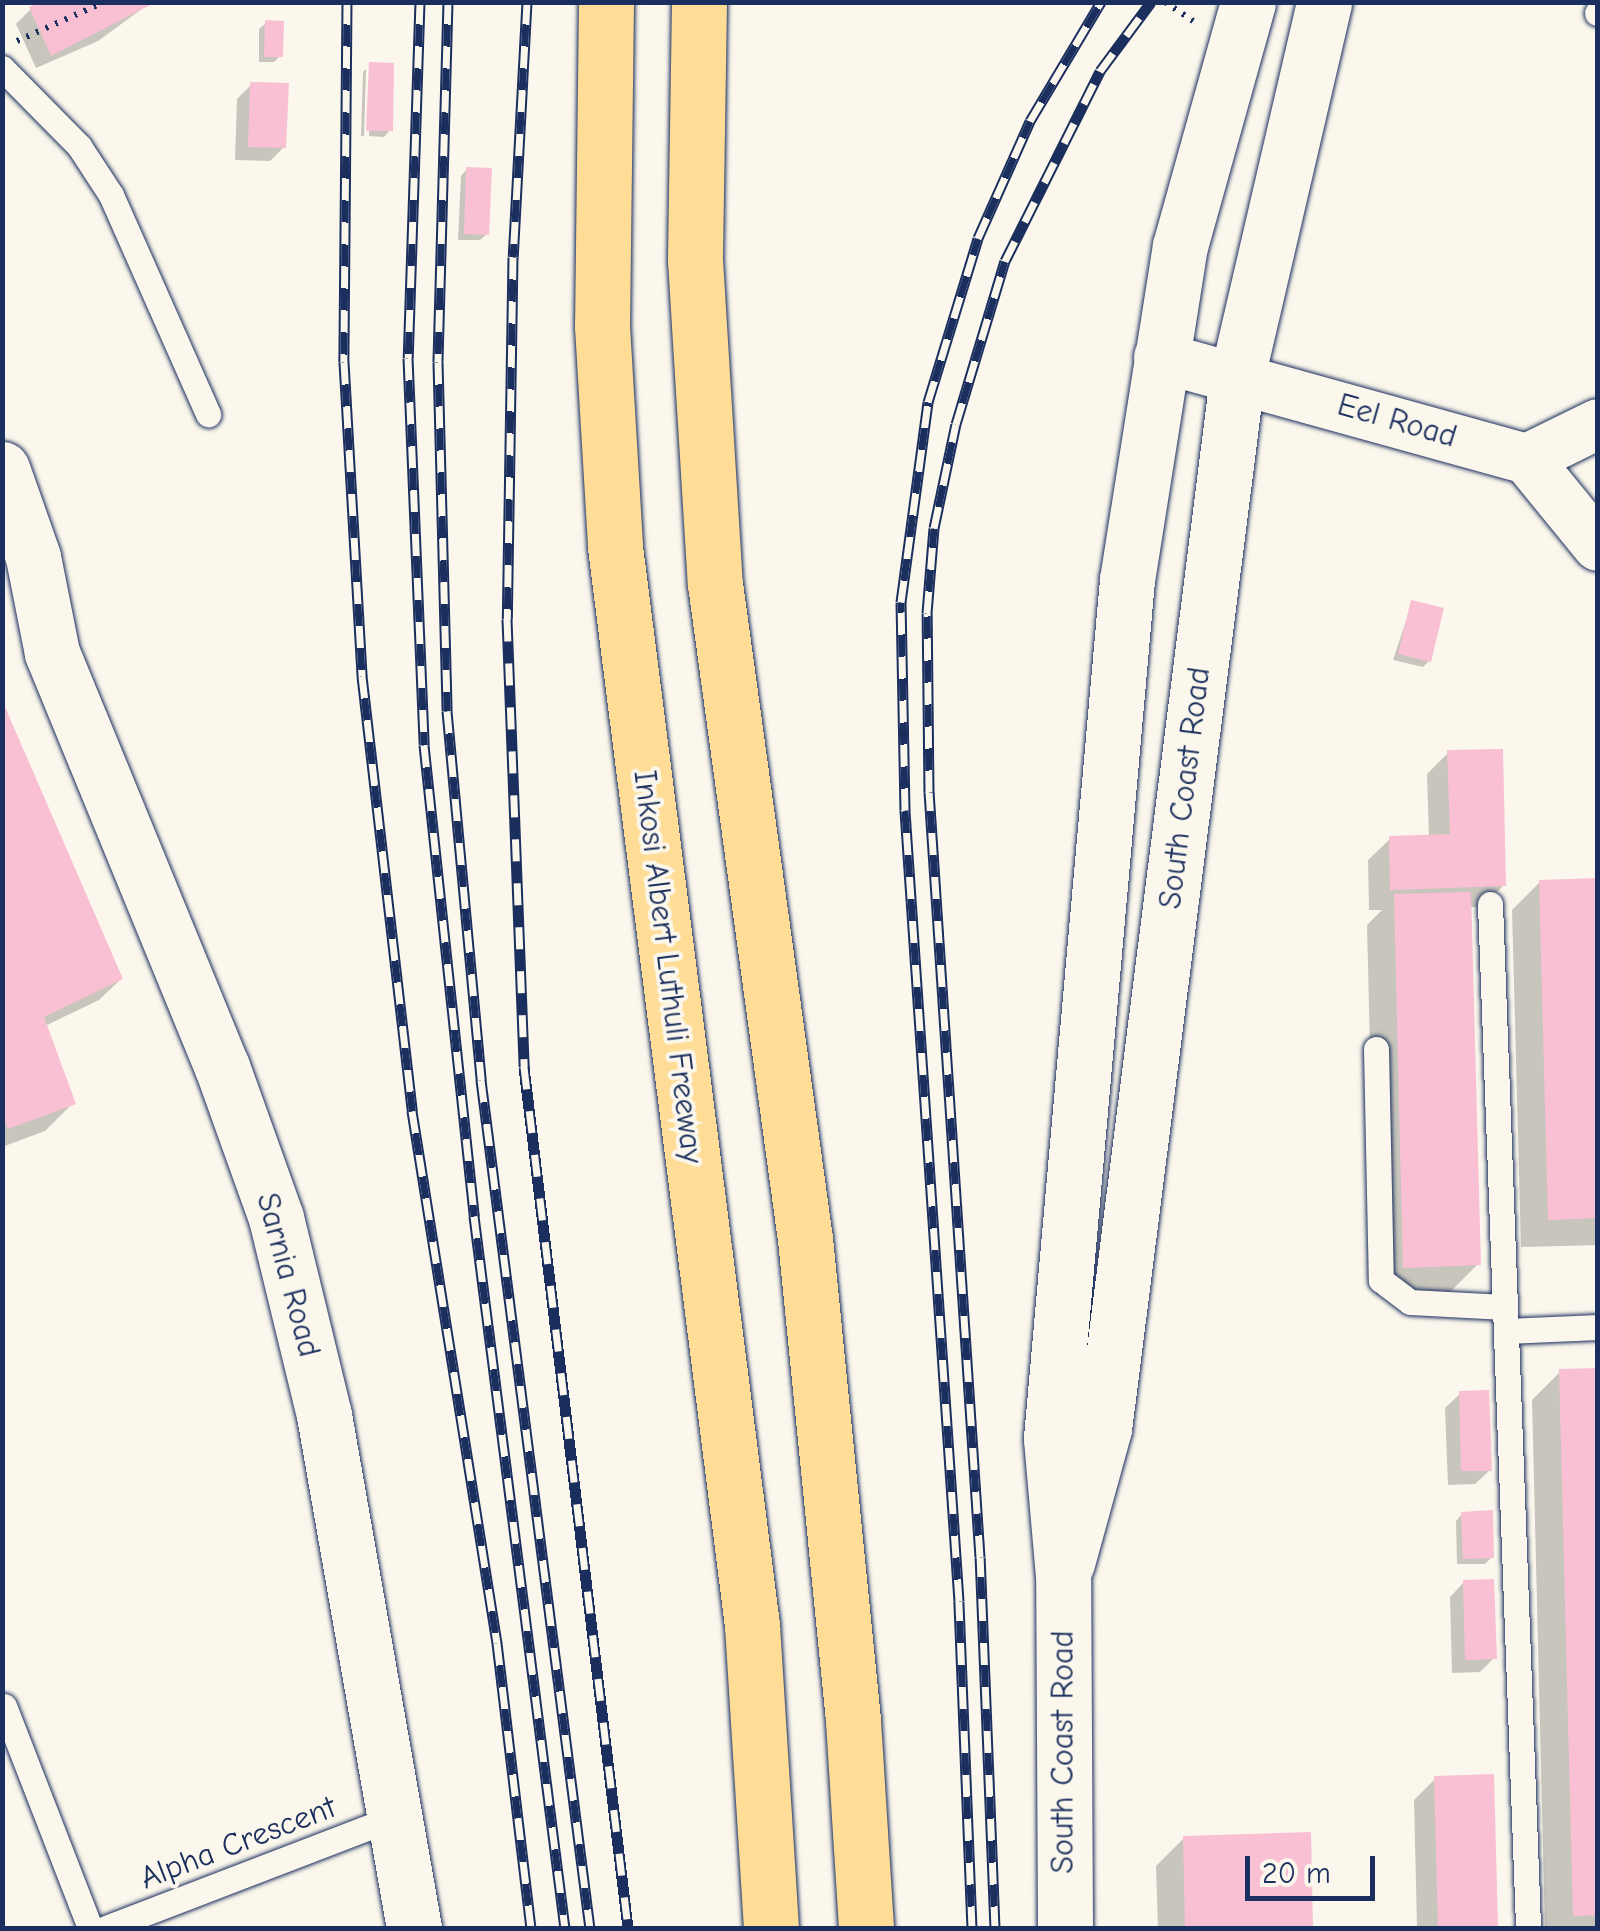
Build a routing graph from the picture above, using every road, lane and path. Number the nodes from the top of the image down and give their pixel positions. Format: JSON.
{"nodes":[{"id":1,"x":104,"y":2,"type":"edge"},
{"id":2,"x":606,"y":2,"type":"edge"},
{"id":3,"x":700,"y":2,"type":"edge"},
{"id":4,"x":1165,"y":2,"type":"edge"},
{"id":5,"x":1248,"y":2,"type":"edge"},
{"id":6,"x":1324,"y":2,"type":"edge"},
{"id":7,"x":1196,"y":24,"type":"dead end"},
{"id":8,"x":2,"y":48,"type":"edge"},
{"id":9,"x":2,"y":68,"type":"edge"},
{"id":10,"x":1159,"y":358,"type":"junction"},
{"id":11,"x":1237,"y":376,"type":"junction"},
{"id":12,"x":208,"y":414,"type":"dead end"},
{"id":13,"x":1598,"y":424,"type":"edge"},
{"id":14,"x":1527,"y":458,"type":"junction"},
{"id":15,"x":2,"y":469,"type":"edge"},
{"id":16,"x":1597,"y":546,"type":"edge"},
{"id":17,"x":2,"y":588,"type":"edge"},
{"id":18,"x":52,"y":654,"type":"junction"},
{"id":19,"x":1490,"y":904,"type":"dead end"},
{"id":20,"x":1376,"y":1049,"type":"dead end"},
{"id":21,"x":1506,"y":1319,"type":"junction"},
{"id":22,"x":1598,"y":1327,"type":"edge"},
{"id":23,"x":1063,"y":1576,"type":"junction"},
{"id":24,"x":4,"y":1706,"type":"edge"},
{"id":25,"x":393,"y":1818,"type":"junction"},
{"id":26,"x":90,"y":1928,"type":"edge"},
{"id":27,"x":106,"y":1928,"type":"edge"},
{"id":28,"x":414,"y":1928,"type":"edge"},
{"id":29,"x":771,"y":1928,"type":"edge"},
{"id":30,"x":866,"y":1928,"type":"edge"},
{"id":31,"x":1065,"y":1928,"type":"edge"},
{"id":32,"x":1528,"y":1928,"type":"edge"}],
"edges":[{"from":1,"to":8,"type":"path"},
{"from":2,"to":29,"type":"highway","name":"Inkosi Albert Luthuli Freeway"},
{"from":3,"to":30,"type":"highway"},
{"from":4,"to":7,"type":"path"},
{"from":5,"to":10,"type":"street","name":"South Coast Road"},
{"from":6,"to":11,"type":"street","name":"South Coast Road"},
{"from":9,"to":12,"type":"lane"},
{"from":10,"to":11,"type":"street","name":"Eel Road"},
{"from":10,"to":23,"type":"street","name":"South Coast Road"},
{"from":11,"to":14,"type":"street","name":"Eel Road"},
{"from":11,"to":23,"type":"street","name":"South Coast Road"},
{"from":13,"to":14,"type":"street"},
{"from":14,"to":16,"type":"street"},
{"from":15,"to":18,"type":"street","name":"Sarnia Road"},
{"from":17,"to":18,"type":"street","name":"Sarnia Road"},
{"from":18,"to":25,"type":"street","name":"Sarnia Road"},
{"from":19,"to":21,"type":"lane"},
{"from":20,"to":21,"type":"lane"},
{"from":21,"to":22,"type":"lane"},
{"from":21,"to":32,"type":"lane"},
{"from":23,"to":31,"type":"street","name":"South Coast Road"},
{"from":24,"to":26,"type":"lane"},
{"from":25,"to":27,"type":"lane","name":"Alpha Crescent"},
{"from":25,"to":28,"type":"street","name":"Sarnia Road"}]}
